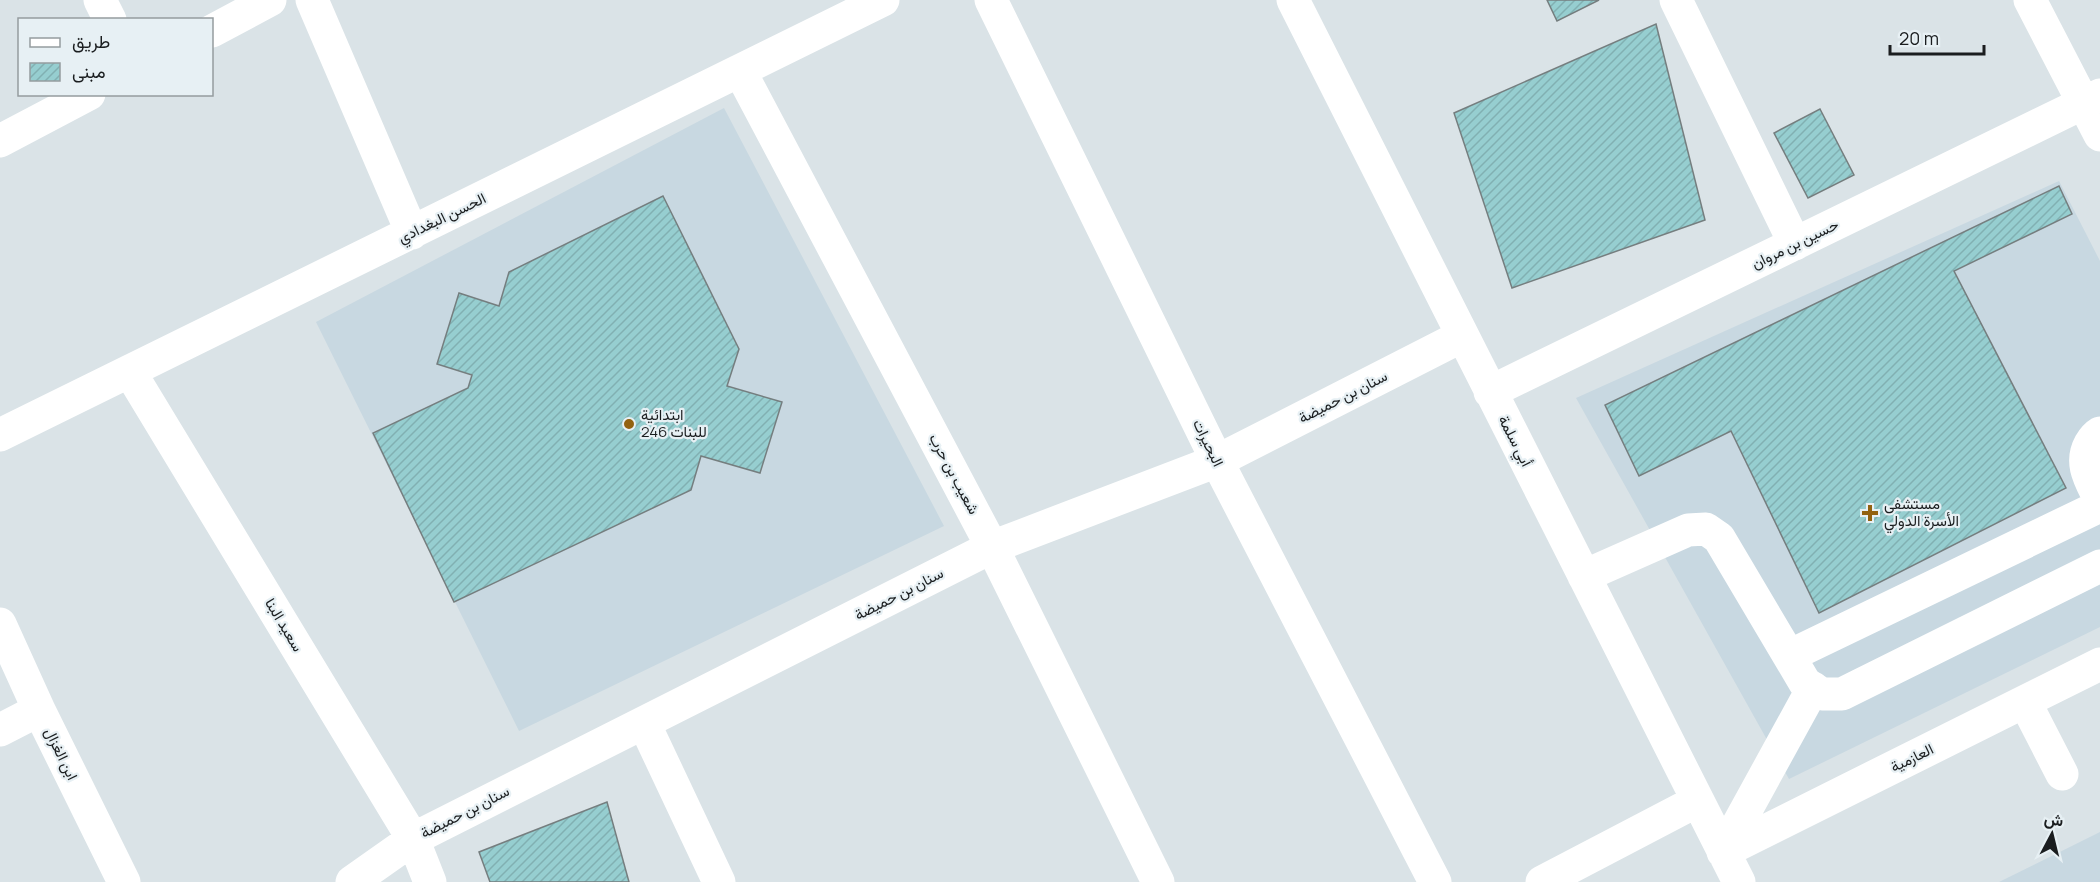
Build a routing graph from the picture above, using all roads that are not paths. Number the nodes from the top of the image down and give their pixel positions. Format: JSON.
{"nodes":[{"id":1,"x":100,"y":0,"type":"edge"},
{"id":2,"x":270,"y":0,"type":"edge"},
{"id":3,"x":312,"y":0,"type":"edge"},
{"id":4,"x":883,"y":0,"type":"edge"},
{"id":5,"x":991,"y":0,"type":"edge"},
{"id":6,"x":1293,"y":0,"type":"edge"},
{"id":7,"x":1676,"y":0,"type":"edge"},
{"id":8,"x":2030,"y":0,"type":"edge"},
{"id":9,"x":109,"y":18,"type":"edge"},
{"id":10,"x":213,"y":30,"type":"edge"},
{"id":11,"x":740,"y":70,"type":"junction"},
{"id":12,"x":85,"y":96,"type":"edge"},
{"id":13,"x":2092,"y":99,"type":"edge"},
{"id":14,"x":2100,"y":135,"type":"edge"},
{"id":15,"x":0,"y":141,"type":"edge"},
{"id":16,"x":412,"y":233,"type":"junction"},
{"id":17,"x":1795,"y":244,"type":"junction"},
{"id":18,"x":1462,"y":336,"type":"junction"},
{"id":19,"x":130,"y":372,"type":"junction"},
{"id":20,"x":1490,"y":392,"type":"junction"},
{"id":21,"x":2100,"y":433,"type":"edge"},
{"id":22,"x":0,"y":435,"type":"edge"},
{"id":23,"x":1217,"y":461,"type":"junction"},
{"id":24,"x":2100,"y":500,"type":"edge"},
{"id":25,"x":2100,"y":506,"type":"edge"},
{"id":26,"x":992,"y":547,"type":"junction"},
{"id":27,"x":2100,"y":566,"type":"edge"},
{"id":28,"x":1584,"y":576,"type":"junction"},
{"id":29,"x":0,"y":624,"type":"edge"},
{"id":30,"x":1789,"y":656,"type":"junction"},
{"id":31,"x":2100,"y":664,"type":"edge"},
{"id":32,"x":1813,"y":688,"type":"junction"},
{"id":33,"x":2025,"y":702,"type":"junction"},
{"id":34,"x":39,"y":710,"type":"junction"},
{"id":35,"x":644,"y":723,"type":"junction"},
{"id":36,"x":0,"y":730,"type":"edge"},
{"id":37,"x":2062,"y":774,"type":"dead end"},
{"id":38,"x":1697,"y":801,"type":"junction"},
{"id":39,"x":413,"y":839,"type":"junction"},
{"id":40,"x":1723,"y":852,"type":"junction"},
{"id":41,"x":124,"y":882,"type":"edge"},
{"id":42,"x":352,"y":882,"type":"edge"},
{"id":43,"x":430,"y":882,"type":"edge"},
{"id":44,"x":719,"y":882,"type":"edge"},
{"id":45,"x":1158,"y":882,"type":"edge"},
{"id":46,"x":1435,"y":882,"type":"edge"},
{"id":47,"x":1542,"y":882,"type":"edge"},
{"id":48,"x":1739,"y":882,"type":"edge"}],
"edges":[{"from":1,"to":9,"type":"street"},
{"from":2,"to":10,"type":"street"},
{"from":3,"to":16,"type":"street"},
{"from":4,"to":11,"type":"street","name":"الحسن البغدادي"},
{"from":5,"to":23,"type":"street","name":"البحيرات"},
{"from":6,"to":18,"type":"street","name":"أبي سلمة"},
{"from":7,"to":17,"type":"street"},
{"from":8,"to":13,"type":"street"},
{"from":11,"to":16,"type":"street","name":"الحسن البغدادي"},
{"from":11,"to":26,"type":"street","name":"شعيب بن حرب"},
{"from":12,"to":15,"type":"street"},
{"from":13,"to":14,"type":"street"},
{"from":13,"to":17,"type":"street","name":"حسين بن مروان"},
{"from":16,"to":19,"type":"street","name":"الحسن البغدادي"},
{"from":17,"to":20,"type":"street","name":"حسين بن مروان"},
{"from":18,"to":20,"type":"street","name":"أبي سلمة"},
{"from":18,"to":23,"type":"street","name":"سنان بن حميضة"},
{"from":19,"to":22,"type":"street","name":"الحسن البغدادي"},
{"from":19,"to":39,"type":"street","name":"سعيد البنا"},
{"from":20,"to":28,"type":"street","name":"أبي سلمة"},
{"from":21,"to":24,"type":"street"},
{"from":23,"to":26,"type":"street","name":"سنان بن حميضة"},
{"from":23,"to":46,"type":"street","name":"البحيرات"},
{"from":25,"to":30,"type":"street"},
{"from":26,"to":35,"type":"street","name":"سنان بن حميضة"},
{"from":26,"to":45,"type":"street","name":"شعيب بن حرب"},
{"from":27,"to":32,"type":"street"},
{"from":28,"to":30,"type":"street"},
{"from":28,"to":38,"type":"street","name":"أبي سلمة"},
{"from":29,"to":34,"type":"street","name":"ابن الغزال"},
{"from":30,"to":32,"type":"street"},
{"from":31,"to":33,"type":"street","name":"العازمية"},
{"from":32,"to":40,"type":"street"},
{"from":33,"to":37,"type":"street"},
{"from":33,"to":40,"type":"street","name":"العازمية"},
{"from":34,"to":36,"type":"street"},
{"from":34,"to":41,"type":"street","name":"ابن الغزال"},
{"from":35,"to":39,"type":"street","name":"سنان بن حميضة"},
{"from":35,"to":44,"type":"street"},
{"from":38,"to":40,"type":"street","name":"أبي سلمة"},
{"from":38,"to":47,"type":"street"},
{"from":39,"to":42,"type":"street","name":"سنان بن حميضة"},
{"from":39,"to":43,"type":"street","name":"سعيد البنا"},
{"from":40,"to":48,"type":"street","name":"أبي سلمة"}]}
